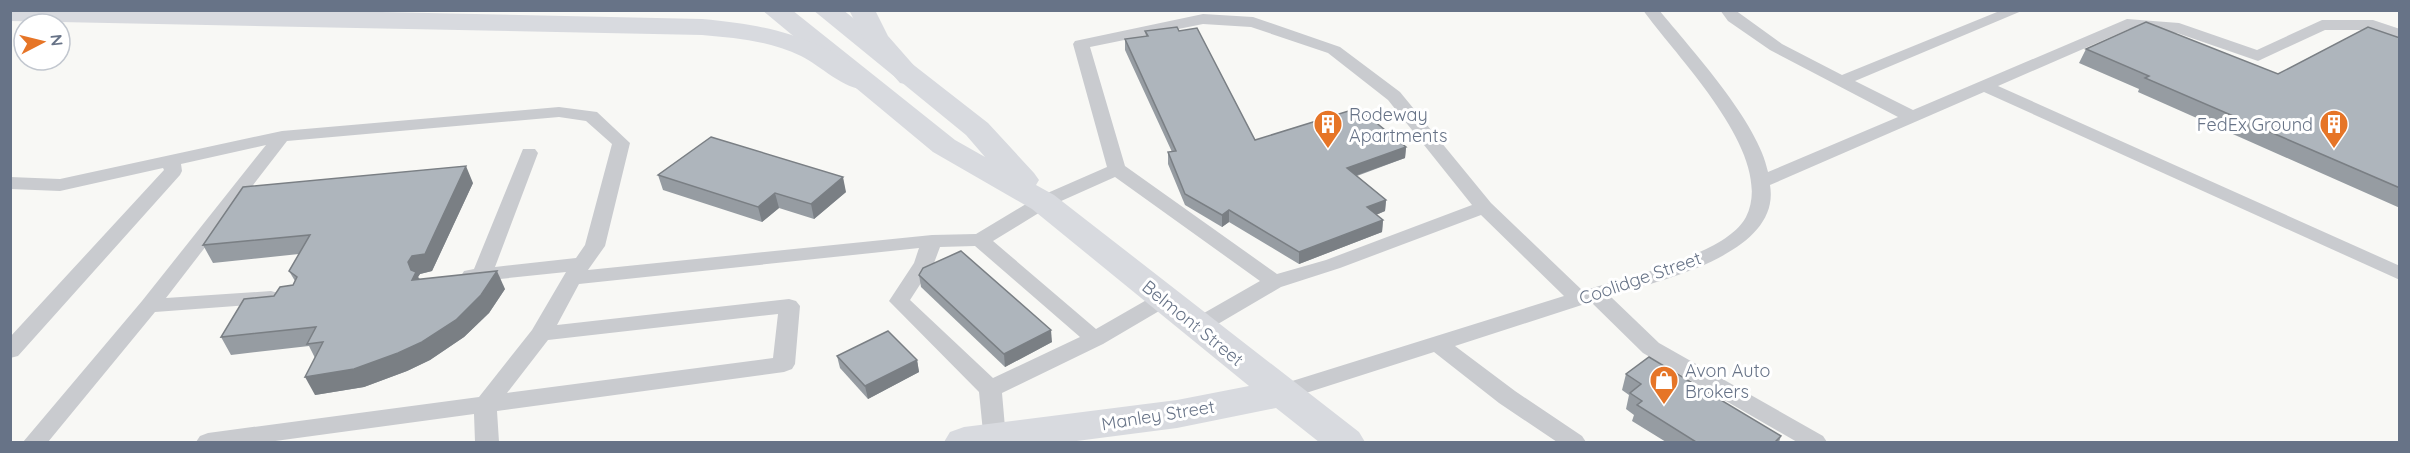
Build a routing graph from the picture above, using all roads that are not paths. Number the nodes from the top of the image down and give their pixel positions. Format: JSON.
{"nodes":[{"id":1,"x":775,"y":10,"type":"edge"},
{"id":2,"x":826,"y":10,"type":"edge"},
{"id":3,"x":862,"y":10,"type":"edge"},
{"id":4,"x":1650,"y":10,"type":"edge"},
{"id":5,"x":1727,"y":10,"type":"edge"},
{"id":6,"x":2017,"y":10,"type":"edge"},
{"id":7,"x":10,"y":13,"type":"edge"},
{"id":8,"x":2400,"y":35,"type":"edge"},
{"id":9,"x":910,"y":76,"type":"junction"},
{"id":10,"x":1841,"y":81,"type":"junction"},
{"id":11,"x":864,"y":83,"type":"junction"},
{"id":12,"x":1985,"y":86,"type":"junction"},
{"id":13,"x":1912,"y":117,"type":"junction"},
{"id":14,"x":282,"y":136,"type":"junction"},
{"id":15,"x":529,"y":153,"type":"dead end"},
{"id":16,"x":172,"y":162,"type":"junction"},
{"id":17,"x":1118,"y":169,"type":"junction"},
{"id":18,"x":1763,"y":181,"type":"junction"},
{"id":19,"x":14,"y":186,"type":"edge"},
{"id":20,"x":1043,"y":202,"type":"junction"},
{"id":21,"x":1484,"y":207,"type":"junction"},
{"id":22,"x":980,"y":240,"type":"junction"},
{"id":23,"x":932,"y":241,"type":"junction"},
{"id":24,"x":577,"y":271,"type":"junction"},
{"id":25,"x":2400,"y":274,"type":"edge"},
{"id":26,"x":482,"y":275,"type":"junction"},
{"id":27,"x":450,"y":278,"type":"edge"},
{"id":28,"x":1274,"y":282,"type":"junction"},
{"id":29,"x":294,"y":296,"type":"edge"},
{"id":30,"x":1587,"y":296,"type":"junction"},
{"id":31,"x":1164,"y":299,"type":"junction"},
{"id":32,"x":149,"y":306,"type":"junction"},
{"id":33,"x":1198,"y":326,"type":"junction"},
{"id":34,"x":541,"y":334,"type":"junction"},
{"id":35,"x":1095,"y":339,"type":"junction"},
{"id":36,"x":1438,"y":344,"type":"junction"},
{"id":37,"x":10,"y":351,"type":"edge"},
{"id":38,"x":990,"y":389,"type":"junction"},
{"id":39,"x":1281,"y":393,"type":"junction"},
{"id":40,"x":485,"y":405,"type":"junction"},
{"id":41,"x":979,"y":441,"type":"edge"},
{"id":42,"x":35,"y":442,"type":"edge"},
{"id":43,"x":208,"y":442,"type":"edge"},
{"id":44,"x":487,"y":442,"type":"edge"},
{"id":45,"x":1345,"y":442,"type":"edge"},
{"id":46,"x":1574,"y":442,"type":"edge"},
{"id":47,"x":1815,"y":442,"type":"edge"}],
"edges":[{"from":1,"to":11,"type":"main road","name":"Belmont Street"},
{"from":2,"to":9,"type":"main road","name":"Belmont Street"},
{"from":3,"to":9,"type":"main road"},
{"from":4,"to":18,"type":"lane","name":"Coolidge Street"},
{"from":5,"to":10,"type":"lane"},
{"from":6,"to":10,"type":"lane"},
{"from":7,"to":11,"type":"main road"},
{"from":8,"to":12,"type":"lane"},
{"from":9,"to":20,"type":"main road","name":"Belmont Street"},
{"from":10,"to":13,"type":"lane"},
{"from":11,"to":20,"type":"main road","name":"Belmont Street"},
{"from":12,"to":13,"type":"lane"},
{"from":12,"to":25,"type":"lane"},
{"from":13,"to":18,"type":"lane"},
{"from":14,"to":16,"type":"lane"},
{"from":14,"to":24,"type":"lane"},
{"from":14,"to":32,"type":"lane"},
{"from":15,"to":26,"type":"lane"},
{"from":16,"to":19,"type":"lane"},
{"from":16,"to":37,"type":"lane"},
{"from":17,"to":20,"type":"lane"},
{"from":17,"to":21,"type":"lane"},
{"from":17,"to":28,"type":"lane"},
{"from":18,"to":30,"type":"lane","name":"Coolidge Street"},
{"from":20,"to":22,"type":"lane"},
{"from":20,"to":31,"type":"main road","name":"Belmont Street"},
{"from":21,"to":28,"type":"lane"},
{"from":21,"to":30,"type":"lane"},
{"from":22,"to":23,"type":"lane"},
{"from":22,"to":35,"type":"lane"},
{"from":23,"to":24,"type":"lane"},
{"from":23,"to":38,"type":"lane"},
{"from":24,"to":26,"type":"lane"},
{"from":24,"to":34,"type":"lane"},
{"from":26,"to":27,"type":"lane"},
{"from":28,"to":33,"type":"lane"},
{"from":29,"to":32,"type":"lane"},
{"from":30,"to":36,"type":"lane","name":"Coolidge Street"},
{"from":30,"to":47,"type":"lane"},
{"from":31,"to":33,"type":"main road","name":"Belmont Street"},
{"from":31,"to":35,"type":"lane"},
{"from":32,"to":42,"type":"lane"},
{"from":33,"to":39,"type":"main road","name":"Belmont Street"},
{"from":34,"to":40,"type":"lane"},
{"from":34,"to":40,"type":"lane"},
{"from":35,"to":38,"type":"lane"},
{"from":36,"to":39,"type":"lane","name":"Coolidge Street"},
{"from":36,"to":46,"type":"lane"},
{"from":38,"to":41,"type":"lane"},
{"from":39,"to":41,"type":"main road","name":"Manley Street"},
{"from":39,"to":45,"type":"main road","name":"Belmont Street"},
{"from":40,"to":43,"type":"lane"},
{"from":40,"to":44,"type":"lane"}]}
